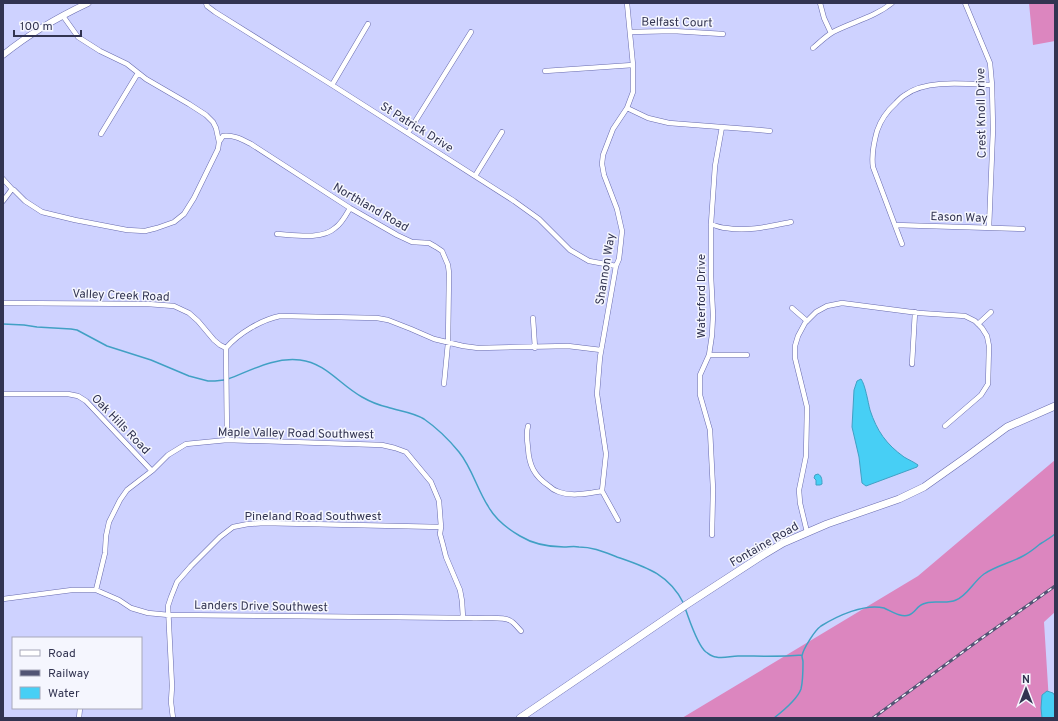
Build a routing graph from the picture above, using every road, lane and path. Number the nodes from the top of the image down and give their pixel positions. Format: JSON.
{"nodes":[{"id":1,"x":88,"y":3,"type":"edge"},
{"id":2,"x":206,"y":3,"type":"edge"},
{"id":3,"x":627,"y":3,"type":"edge"},
{"id":4,"x":820,"y":3,"type":"edge"},
{"id":5,"x":892,"y":3,"type":"edge"},
{"id":6,"x":965,"y":3,"type":"edge"},
{"id":7,"x":63,"y":16,"type":"junction"},
{"id":8,"x":368,"y":24,"type":"dead end"},
{"id":9,"x":471,"y":32,"type":"dead end"},
{"id":10,"x":630,"y":32,"type":"junction"},
{"id":11,"x":831,"y":33,"type":"junction"},
{"id":12,"x":723,"y":34,"type":"dead end"},
{"id":13,"x":813,"y":48,"type":"dead end"},
{"id":14,"x":3,"y":55,"type":"edge"},
{"id":15,"x":633,"y":65,"type":"junction"},
{"id":16,"x":545,"y":71,"type":"dead end"},
{"id":17,"x":138,"y":73,"type":"junction"},
{"id":18,"x":332,"y":85,"type":"junction"},
{"id":19,"x":992,"y":85,"type":"junction"},
{"id":20,"x":627,"y":108,"type":"junction"},
{"id":21,"x":722,"y":127,"type":"junction"},
{"id":22,"x":770,"y":131,"type":"dead end"},
{"id":23,"x":502,"y":132,"type":"dead end"},
{"id":24,"x":408,"y":133,"type":"junction"},
{"id":25,"x":101,"y":134,"type":"dead end"},
{"id":26,"x":219,"y":142,"type":"junction"},
{"id":27,"x":476,"y":176,"type":"junction"},
{"id":28,"x":3,"y":179,"type":"edge"},
{"id":29,"x":12,"y":190,"type":"junction"},
{"id":30,"x":3,"y":201,"type":"edge"},
{"id":31,"x":350,"y":208,"type":"junction"},
{"id":32,"x":791,"y":222,"type":"dead end"},
{"id":33,"x":711,"y":224,"type":"junction"},
{"id":34,"x":895,"y":225,"type":"junction"},
{"id":35,"x":989,"y":228,"type":"junction"},
{"id":36,"x":1023,"y":229,"type":"dead end"},
{"id":37,"x":277,"y":234,"type":"dead end"},
{"id":38,"x":902,"y":244,"type":"dead end"},
{"id":39,"x":616,"y":266,"type":"junction"},
{"id":40,"x":3,"y":303,"type":"edge"},
{"id":41,"x":792,"y":308,"type":"dead end"},
{"id":42,"x":914,"y":312,"type":"junction"},
{"id":43,"x":991,"y":312,"type":"dead end"},
{"id":44,"x":533,"y":318,"type":"dead end"},
{"id":45,"x":807,"y":321,"type":"junction"},
{"id":46,"x":978,"y":324,"type":"junction"},
{"id":47,"x":448,"y":343,"type":"junction"},
{"id":48,"x":226,"y":348,"type":"junction"},
{"id":49,"x":535,"y":348,"type":"junction"},
{"id":50,"x":601,"y":350,"type":"junction"},
{"id":51,"x":709,"y":355,"type":"junction"},
{"id":52,"x":747,"y":355,"type":"dead end"},
{"id":53,"x":912,"y":364,"type":"dead end"},
{"id":54,"x":444,"y":384,"type":"dead end"},
{"id":55,"x":3,"y":394,"type":"edge"},
{"id":56,"x":1055,"y":406,"type":"edge"},
{"id":57,"x":528,"y":426,"type":"dead end"},
{"id":58,"x":945,"y":426,"type":"dead end"},
{"id":59,"x":226,"y":440,"type":"junction"},
{"id":60,"x":151,"y":470,"type":"junction"},
{"id":61,"x":602,"y":491,"type":"junction"},
{"id":62,"x":618,"y":520,"type":"dead end"},
{"id":63,"x":441,"y":527,"type":"junction"},
{"id":64,"x":807,"y":532,"type":"junction"},
{"id":65,"x":712,"y":535,"type":"dead end"},
{"id":66,"x":96,"y":590,"type":"junction"},
{"id":67,"x":3,"y":599,"type":"edge"},
{"id":68,"x":169,"y":615,"type":"junction"},
{"id":69,"x":463,"y":618,"type":"junction"},
{"id":70,"x":521,"y":630,"type":"dead end"},
{"id":71,"x":173,"y":718,"type":"edge"},
{"id":72,"x":520,"y":718,"type":"edge"}],
"edges":[{"from":1,"to":7,"type":"street"},
{"from":2,"to":18,"type":"street","name":"St Patrick Drive"},
{"from":3,"to":10,"type":"street","name":"Shannon Way"},
{"from":4,"to":11,"type":"street"},
{"from":5,"to":11,"type":"street"},
{"from":6,"to":19,"type":"street","name":"Crest Knoll Drive"},
{"from":7,"to":14,"type":"street"},
{"from":7,"to":17,"type":"street"},
{"from":8,"to":18,"type":"street"},
{"from":9,"to":24,"type":"street"},
{"from":10,"to":12,"type":"street","name":"Belfast Court"},
{"from":10,"to":15,"type":"street","name":"Shannon Way"},
{"from":11,"to":13,"type":"street"},
{"from":15,"to":16,"type":"street"},
{"from":15,"to":20,"type":"street","name":"Shannon Way"},
{"from":17,"to":25,"type":"street"},
{"from":17,"to":26,"type":"street"},
{"from":18,"to":24,"type":"street","name":"St Patrick Drive"},
{"from":19,"to":34,"type":"street"},
{"from":19,"to":35,"type":"street","name":"Crest Knoll Drive"},
{"from":20,"to":21,"type":"street"},
{"from":20,"to":39,"type":"street","name":"Shannon Way"},
{"from":21,"to":22,"type":"street"},
{"from":21,"to":33,"type":"street","name":"Waterford Drive"},
{"from":23,"to":27,"type":"street"},
{"from":24,"to":27,"type":"street","name":"St Patrick Drive"},
{"from":26,"to":29,"type":"street"},
{"from":26,"to":31,"type":"street","name":"Northland Road"},
{"from":27,"to":39,"type":"street","name":"St Patrick Drive"},
{"from":28,"to":29,"type":"street"},
{"from":29,"to":30,"type":"street"},
{"from":31,"to":37,"type":"street"},
{"from":31,"to":47,"type":"street","name":"Northland Road"},
{"from":32,"to":33,"type":"street"},
{"from":33,"to":51,"type":"street","name":"Waterford Drive"},
{"from":34,"to":35,"type":"street","name":"Eason Way"},
{"from":34,"to":38,"type":"street"},
{"from":35,"to":36,"type":"street","name":"Eason Way"},
{"from":39,"to":50,"type":"street","name":"Shannon Way"},
{"from":40,"to":48,"type":"street","name":"Valley Creek Road"},
{"from":41,"to":45,"type":"street"},
{"from":42,"to":45,"type":"street"},
{"from":42,"to":46,"type":"street"},
{"from":42,"to":53,"type":"street"},
{"from":43,"to":46,"type":"street"},
{"from":44,"to":49,"type":"street"},
{"from":45,"to":64,"type":"street"},
{"from":46,"to":58,"type":"street"},
{"from":47,"to":48,"type":"street"},
{"from":47,"to":49,"type":"street"},
{"from":47,"to":54,"type":"street","name":"Northland Road"},
{"from":48,"to":59,"type":"street"},
{"from":49,"to":50,"type":"street"},
{"from":50,"to":61,"type":"street","name":"Shannon Way"},
{"from":51,"to":52,"type":"street"},
{"from":51,"to":65,"type":"street","name":"Waterford Drive"},
{"from":55,"to":60,"type":"street","name":"Oak Hills Road"},
{"from":56,"to":64,"type":"main road","name":"Fontaine Road"},
{"from":57,"to":61,"type":"street"},
{"from":59,"to":60,"type":"street","name":"Maple Valley Road Southwest"},
{"from":59,"to":63,"type":"street","name":"Maple Valley Road Southwest"},
{"from":60,"to":66,"type":"street","name":"Maple Valley Road Southwest"},
{"from":61,"to":62,"type":"street"},
{"from":63,"to":68,"type":"street","name":"Pineland Road Southwest"},
{"from":63,"to":69,"type":"street","name":"Maple Valley Road Southwest"},
{"from":64,"to":72,"type":"main road","name":"Fontaine Road"},
{"from":66,"to":67,"type":"street","name":"Landers Drive Southwest"},
{"from":66,"to":68,"type":"street","name":"Landers Drive Southwest"},
{"from":68,"to":69,"type":"street","name":"Landers Drive Southwest"},
{"from":68,"to":71,"type":"street","name":"Pineland Road Southwest"},
{"from":69,"to":70,"type":"street","name":"Landers Drive Southwest"}]}
